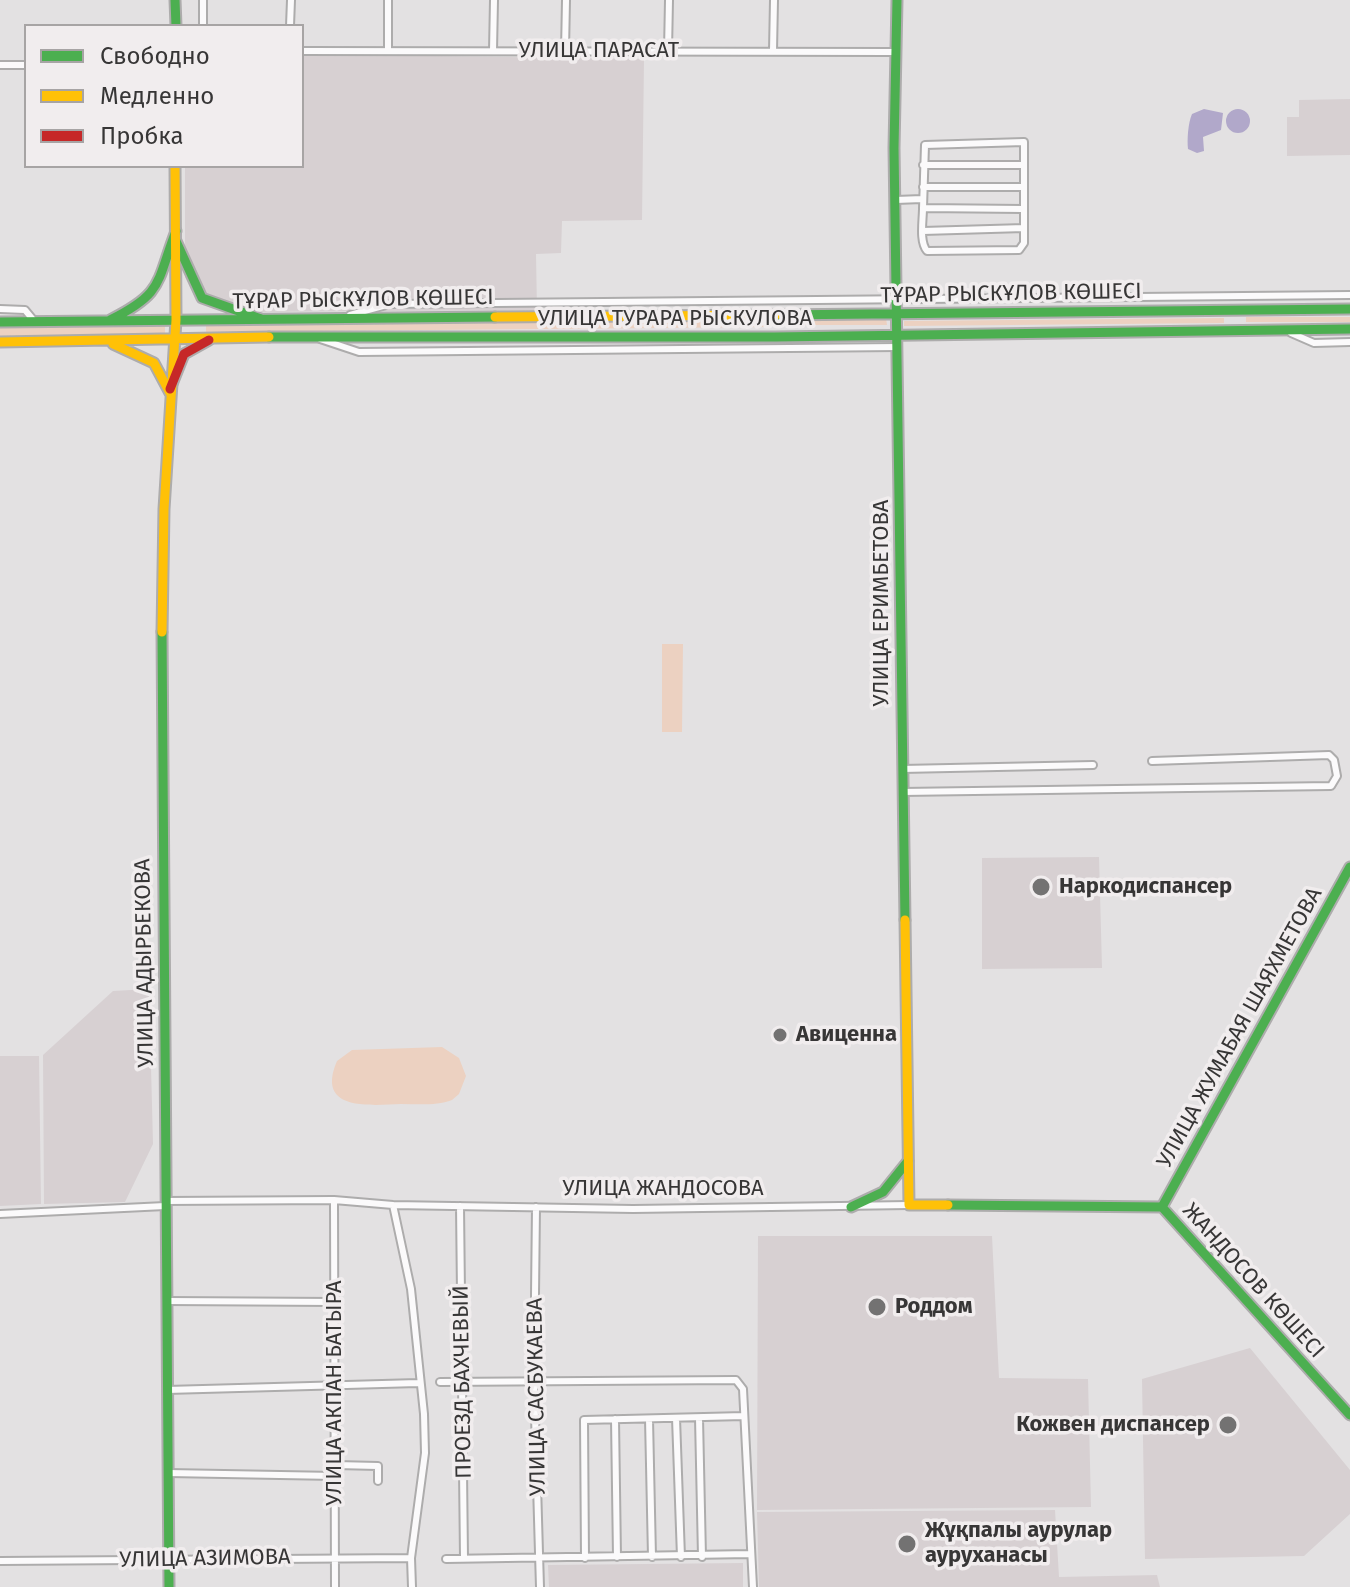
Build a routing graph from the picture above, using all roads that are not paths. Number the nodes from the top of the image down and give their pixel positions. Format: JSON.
{"nodes":[{"id":1,"x":175,"y":0,"type":"edge"},
{"id":2,"x":203,"y":0,"type":"edge"},
{"id":3,"x":291,"y":0,"type":"edge"},
{"id":4,"x":388,"y":0,"type":"edge"},
{"id":5,"x":494,"y":0,"type":"edge"},
{"id":6,"x":566,"y":0,"type":"edge"},
{"id":7,"x":669,"y":0,"type":"edge"},
{"id":8,"x":774,"y":0,"type":"edge"},
{"id":9,"x":897,"y":0,"type":"edge"},
{"id":10,"x":176,"y":24,"type":"edge"},
{"id":11,"x":203,"y":24,"type":"edge"},
{"id":12,"x":290,"y":24,"type":"edge"},
{"id":13,"x":304,"y":51,"type":"edge"},
{"id":14,"x":388,"y":51,"type":"junction"},
{"id":15,"x":493,"y":51,"type":"junction"},
{"id":16,"x":565,"y":51,"type":"junction"},
{"id":17,"x":668,"y":51,"type":"junction"},
{"id":18,"x":773,"y":51,"type":"junction"},
{"id":19,"x":896,"y":52,"type":"junction"},
{"id":20,"x":0,"y":65,"type":"edge"},
{"id":21,"x":24,"y":65,"type":"edge"},
{"id":22,"x":923,"y":165,"type":"junction"},
{"id":23,"x":1024,"y":165,"type":"junction"},
{"id":24,"x":175,"y":168,"type":"edge"},
{"id":25,"x":923,"y":187,"type":"junction"},
{"id":26,"x":1024,"y":187,"type":"junction"},
{"id":27,"x":896,"y":200,"type":"junction"},
{"id":28,"x":923,"y":204,"type":"junction"},
{"id":29,"x":1023,"y":209,"type":"junction"},
{"id":30,"x":1024,"y":228,"type":"junction"},
{"id":31,"x":923,"y":231,"type":"junction"},
{"id":32,"x":176,"y":236,"type":"junction"},
{"id":33,"x":1350,"y":295,"type":"edge"},
{"id":34,"x":896,"y":299,"type":"junction"},
{"id":35,"x":0,"y":309,"type":"edge"},
{"id":36,"x":1350,"y":309,"type":"edge"},
{"id":37,"x":1234,"y":310,"type":"junction"},
{"id":38,"x":897,"y":313,"type":"junction"},
{"id":39,"x":774,"y":315,"type":"junction"},
{"id":40,"x":176,"y":320,"type":"junction"},
{"id":41,"x":262,"y":320,"type":"junction"},
{"id":42,"x":335,"y":320,"type":"junction"},
{"id":43,"x":108,"y":321,"type":"junction"},
{"id":44,"x":0,"y":322,"type":"edge"},
{"id":45,"x":35,"y":322,"type":"junction"},
{"id":46,"x":1233,"y":329,"type":"junction"},
{"id":47,"x":1350,"y":329,"type":"edge"},
{"id":48,"x":1284,"y":330,"type":"junction"},
{"id":49,"x":309,"y":336,"type":"junction"},
{"id":50,"x":775,"y":337,"type":"junction"},
{"id":51,"x":836,"y":337,"type":"junction"},
{"id":52,"x":212,"y":338,"type":"junction"},
{"id":53,"x":175,"y":339,"type":"junction"},
{"id":54,"x":103,"y":340,"type":"junction"},
{"id":55,"x":0,"y":342,"type":"edge"},
{"id":56,"x":898,"y":342,"type":"junction"},
{"id":57,"x":1350,"y":342,"type":"edge"},
{"id":58,"x":807,"y":346,"type":"junction"},
{"id":59,"x":170,"y":391,"type":"junction"},
{"id":60,"x":1152,"y":761,"type":"dead end"},
{"id":61,"x":1093,"y":765,"type":"dead end"},
{"id":62,"x":902,"y":769,"type":"junction"},
{"id":63,"x":902,"y":792,"type":"junction"},
{"id":64,"x":1350,"y":867,"type":"edge"},
{"id":65,"x":908,"y":1161,"type":"junction"},
{"id":66,"x":334,"y":1200,"type":"junction"},
{"id":67,"x":165,"y":1203,"type":"junction"},
{"id":68,"x":393,"y":1205,"type":"junction"},
{"id":69,"x":909,"y":1205,"type":"junction"},
{"id":70,"x":460,"y":1206,"type":"junction"},
{"id":71,"x":536,"y":1207,"type":"junction"},
{"id":72,"x":851,"y":1207,"type":"junction"},
{"id":73,"x":1162,"y":1207,"type":"junction"},
{"id":74,"x":0,"y":1214,"type":"edge"},
{"id":75,"x":166,"y":1301,"type":"junction"},
{"id":76,"x":335,"y":1302,"type":"junction"},
{"id":77,"x":440,"y":1382,"type":"dead end"},
{"id":78,"x":534,"y":1382,"type":"junction"},
{"id":79,"x":418,"y":1383,"type":"junction"},
{"id":80,"x":462,"y":1383,"type":"junction"},
{"id":81,"x":337,"y":1384,"type":"junction"},
{"id":82,"x":167,"y":1390,"type":"junction"},
{"id":83,"x":1350,"y":1415,"type":"edge"},
{"id":84,"x":744,"y":1416,"type":"junction"},
{"id":85,"x":676,"y":1418,"type":"junction"},
{"id":86,"x":699,"y":1418,"type":"junction"},
{"id":87,"x":615,"y":1419,"type":"junction"},
{"id":88,"x":649,"y":1419,"type":"junction"},
{"id":89,"x":336,"y":1465,"type":"junction"},
{"id":90,"x":168,"y":1473,"type":"junction"},
{"id":91,"x":336,"y":1476,"type":"junction"},
{"id":92,"x":378,"y":1481,"type":"dead end"},
{"id":93,"x":750,"y":1554,"type":"junction"},
{"id":94,"x":617,"y":1557,"type":"junction"},
{"id":95,"x":652,"y":1557,"type":"junction"},
{"id":96,"x":681,"y":1557,"type":"junction"},
{"id":97,"x":702,"y":1557,"type":"junction"},
{"id":98,"x":335,"y":1558,"type":"junction"},
{"id":99,"x":411,"y":1558,"type":"junction"},
{"id":100,"x":464,"y":1558,"type":"junction"},
{"id":101,"x":540,"y":1558,"type":"junction"},
{"id":102,"x":585,"y":1558,"type":"junction"},
{"id":103,"x":446,"y":1559,"type":"dead end"},
{"id":104,"x":169,"y":1560,"type":"junction"},
{"id":105,"x":0,"y":1561,"type":"edge"},
{"id":106,"x":169,"y":1587,"type":"edge"},
{"id":107,"x":335,"y":1587,"type":"edge"},
{"id":108,"x":412,"y":1587,"type":"edge"},
{"id":109,"x":540,"y":1587,"type":"edge"},
{"id":110,"x":753,"y":1587,"type":"edge"}],
"edges":[{"from":1,"to":10,"type":"main road"},
{"from":2,"to":11,"type":"street"},
{"from":3,"to":12,"type":"street"},
{"from":4,"to":14,"type":"street"},
{"from":5,"to":15,"type":"street"},
{"from":6,"to":16,"type":"street"},
{"from":7,"to":17,"type":"street"},
{"from":8,"to":18,"type":"street"},
{"from":9,"to":19,"type":"main road","name":"УЛИЦА ЕРИМБЕТОВА"},
{"from":13,"to":14,"type":"street","name":"УЛИЦА ПАРАСАТ"},
{"from":14,"to":15,"type":"street","name":"УЛИЦА ПАРАСАТ"},
{"from":15,"to":16,"type":"street","name":"УЛИЦА ПАРАСАТ"},
{"from":16,"to":17,"type":"street","name":"УЛИЦА ПАРАСАТ"},
{"from":17,"to":18,"type":"street","name":"УЛИЦА ПАРАСАТ"},
{"from":18,"to":19,"type":"street","name":"УЛИЦА ПАРАСАТ"},
{"from":19,"to":27,"type":"main road","name":"УЛИЦА ЕРИМБЕТОВА"},
{"from":20,"to":21,"type":"street"},
{"from":22,"to":23,"type":"street"},
{"from":22,"to":23,"type":"street"},
{"from":22,"to":25,"type":"street"},
{"from":23,"to":26,"type":"street"},
{"from":24,"to":32,"type":"main road","name":"УЛИЦА АДЫРБЕКОВА"},
{"from":25,"to":26,"type":"street"},
{"from":25,"to":28,"type":"street"},
{"from":26,"to":29,"type":"street"},
{"from":27,"to":28,"type":"street"},
{"from":27,"to":34,"type":"main road","name":"УЛИЦА ЕРИМБЕТОВА"},
{"from":28,"to":29,"type":"street"},
{"from":28,"to":31,"type":"street"},
{"from":29,"to":30,"type":"street"},
{"from":30,"to":31,"type":"street"},
{"from":30,"to":31,"type":"street"},
{"from":32,"to":40,"type":"main road","name":"УЛИЦА АДЫРБЕКОВА"},
{"from":32,"to":41,"type":"main road"},
{"from":32,"to":43,"type":"main road"},
{"from":33,"to":34,"type":"street"},
{"from":34,"to":38,"type":"main road","name":"УЛИЦА ЕРИМБЕТОВА"},
{"from":34,"to":42,"type":"street"},
{"from":35,"to":45,"type":"street"},
{"from":36,"to":37,"type":"main road","name":"ТҰРАР РЫСКҰЛОВ КӨШЕСІ"},
{"from":37,"to":38,"type":"main road","name":"ТҰРАР РЫСКҰЛОВ КӨШЕСІ"},
{"from":37,"to":46,"type":"main road"},
{"from":38,"to":39,"type":"main road","name":"ТҰРАР РЫСКҰЛОВ КӨШЕСІ"},
{"from":38,"to":56,"type":"main road","name":"УЛИЦА ЕРИМБЕТОВА"},
{"from":39,"to":42,"type":"main road","name":"ТҰРАР РЫСКҰЛОВ КӨШЕСІ"},
{"from":39,"to":50,"type":"main road"},
{"from":40,"to":41,"type":"main road","name":"ТҰРАР РЫСКҰЛОВ КӨШЕСІ"},
{"from":40,"to":43,"type":"main road","name":"ТҰРАР РЫСКҰЛОВ КӨШЕСІ"},
{"from":40,"to":53,"type":"main road","name":"УЛИЦА АДЫРБЕКОВА"},
{"from":41,"to":42,"type":"main road","name":"ТҰРАР РЫСКҰЛОВ КӨШЕСІ"},
{"from":43,"to":45,"type":"main road","name":"ТҰРАР РЫСКҰЛОВ КӨШЕСІ"},
{"from":44,"to":45,"type":"main road","name":"ТҰРАР РЫСКҰЛОВ КӨШЕСІ"},
{"from":46,"to":48,"type":"main road","name":"УЛИЦА ТУРАРА РЫСКУЛОВА"},
{"from":46,"to":56,"type":"main road","name":"УЛИЦА ТУРАРА РЫСКУЛОВА"},
{"from":47,"to":48,"type":"main road","name":"УЛИЦА ТУРАРА РЫСКУЛОВА"},
{"from":48,"to":57,"type":"street"},
{"from":49,"to":50,"type":"main road","name":"УЛИЦА ТУРАРА РЫСКУЛОВА"},
{"from":49,"to":52,"type":"main road","name":"УЛИЦА ТУРАРА РЫСКУЛОВА"},
{"from":49,"to":58,"type":"street"},
{"from":50,"to":51,"type":"main road","name":"УЛИЦА ТУРАРА РЫСКУЛОВА"},
{"from":51,"to":56,"type":"main road","name":"УЛИЦА ТУРАРА РЫСКУЛОВА"},
{"from":51,"to":58,"type":"street"},
{"from":52,"to":53,"type":"main road","name":"УЛИЦА ТУРАРА РЫСКУЛОВА"},
{"from":52,"to":59,"type":"main road"},
{"from":53,"to":54,"type":"main road","name":"УЛИЦА ТУРАРА РЫСКУЛОВА"},
{"from":53,"to":59,"type":"main road","name":"УЛИЦА АДЫРБЕКОВА"},
{"from":54,"to":55,"type":"main road","name":"УЛИЦА ТУРАРА РЫСКУЛОВА"},
{"from":54,"to":59,"type":"main road"},
{"from":56,"to":58,"type":"street"},
{"from":56,"to":62,"type":"main road","name":"УЛИЦА ЕРИМБЕТОВА"},
{"from":59,"to":67,"type":"main road","name":"УЛИЦА АДЫРБЕКОВА"},
{"from":60,"to":63,"type":"street"},
{"from":61,"to":62,"type":"street"},
{"from":62,"to":63,"type":"main road","name":"УЛИЦА ЕРИМБЕТОВА"},
{"from":63,"to":65,"type":"main road","name":"УЛИЦА ЕРИМБЕТОВА"},
{"from":64,"to":73,"type":"main road","name":"УЛИЦА ЖУМАБАЯ ШАЯХМЕТОВА"},
{"from":65,"to":69,"type":"main road","name":"УЛИЦА ЕРИМБЕТОВА"},
{"from":65,"to":72,"type":"main road"},
{"from":66,"to":67,"type":"street","name":"УЛИЦА ЖАНДОСОВА"},
{"from":66,"to":68,"type":"street","name":"УЛИЦА ЖАНДОСОВА"},
{"from":66,"to":76,"type":"street","name":"УЛИЦА АКПАН БАТЫРА"},
{"from":67,"to":74,"type":"street","name":"УЛИЦА ЖАНДОСОВА"},
{"from":67,"to":75,"type":"main road","name":"УЛИЦА АДЫРБЕКОВА"},
{"from":68,"to":70,"type":"street","name":"УЛИЦА ЖАНДОСОВА"},
{"from":68,"to":79,"type":"street"},
{"from":69,"to":72,"type":"street","name":"УЛИЦА ЖАНДОСОВА"},
{"from":69,"to":73,"type":"main road","name":"УЛИЦА ЖАНДОСОВА"},
{"from":70,"to":71,"type":"street","name":"УЛИЦА ЖАНДОСОВА"},
{"from":70,"to":80,"type":"street","name":"ПРОЕЗД БАХЧЕВЫЙ"},
{"from":71,"to":72,"type":"street","name":"УЛИЦА ЖАНДОСОВА"},
{"from":71,"to":78,"type":"street","name":"УЛИЦА САСБУКАЕВА"},
{"from":73,"to":83,"type":"main road","name":"ЖАНДОСОВ КӨШЕСІ"},
{"from":75,"to":76,"type":"street"},
{"from":75,"to":82,"type":"main road","name":"УЛИЦА АДЫРБЕКОВА"},
{"from":76,"to":81,"type":"street","name":"УЛИЦА АКПАН БАТЫРА"},
{"from":77,"to":80,"type":"street"},
{"from":78,"to":80,"type":"street"},
{"from":78,"to":84,"type":"street"},
{"from":78,"to":101,"type":"street","name":"УЛИЦА САСБУКАЕВА"},
{"from":79,"to":81,"type":"street"},
{"from":79,"to":99,"type":"street"},
{"from":80,"to":100,"type":"street","name":"ПРОЕЗД БАХЧЕВЫЙ"},
{"from":81,"to":82,"type":"street"},
{"from":81,"to":89,"type":"street","name":"УЛИЦА АКПАН БАТЫРА"},
{"from":82,"to":90,"type":"main road","name":"УЛИЦА АДЫРБЕКОВА"},
{"from":84,"to":86,"type":"street"},
{"from":84,"to":93,"type":"street"},
{"from":85,"to":86,"type":"street"},
{"from":85,"to":88,"type":"street"},
{"from":85,"to":96,"type":"street"},
{"from":86,"to":97,"type":"street"},
{"from":87,"to":88,"type":"street"},
{"from":87,"to":94,"type":"street"},
{"from":87,"to":102,"type":"street"},
{"from":88,"to":95,"type":"street"},
{"from":89,"to":91,"type":"street","name":"УЛИЦА АКПАН БАТЫРА"},
{"from":89,"to":92,"type":"street"},
{"from":90,"to":91,"type":"street"},
{"from":90,"to":104,"type":"main road","name":"УЛИЦА АДЫРБЕКОВА"},
{"from":91,"to":98,"type":"street","name":"УЛИЦА АКПАН БАТЫРА"},
{"from":93,"to":97,"type":"street"},
{"from":93,"to":110,"type":"street"},
{"from":94,"to":95,"type":"street"},
{"from":94,"to":102,"type":"street"},
{"from":95,"to":96,"type":"street"},
{"from":96,"to":97,"type":"street"},
{"from":98,"to":99,"type":"street","name":"УЛИЦА АЗИМОВА"},
{"from":98,"to":104,"type":"street","name":"УЛИЦА АЗИМОВА"},
{"from":98,"to":107,"type":"street","name":"УЛИЦА АКПАН БАТЫРА"},
{"from":99,"to":108,"type":"street"},
{"from":100,"to":101,"type":"street"},
{"from":100,"to":103,"type":"street"},
{"from":101,"to":102,"type":"street"},
{"from":101,"to":109,"type":"street","name":"УЛИЦА САСБУКАЕВА"},
{"from":104,"to":105,"type":"street","name":"УЛИЦА АЗИМОВА"},
{"from":104,"to":106,"type":"main road","name":"УЛИЦА АДЫРБЕКОВА"}]}
